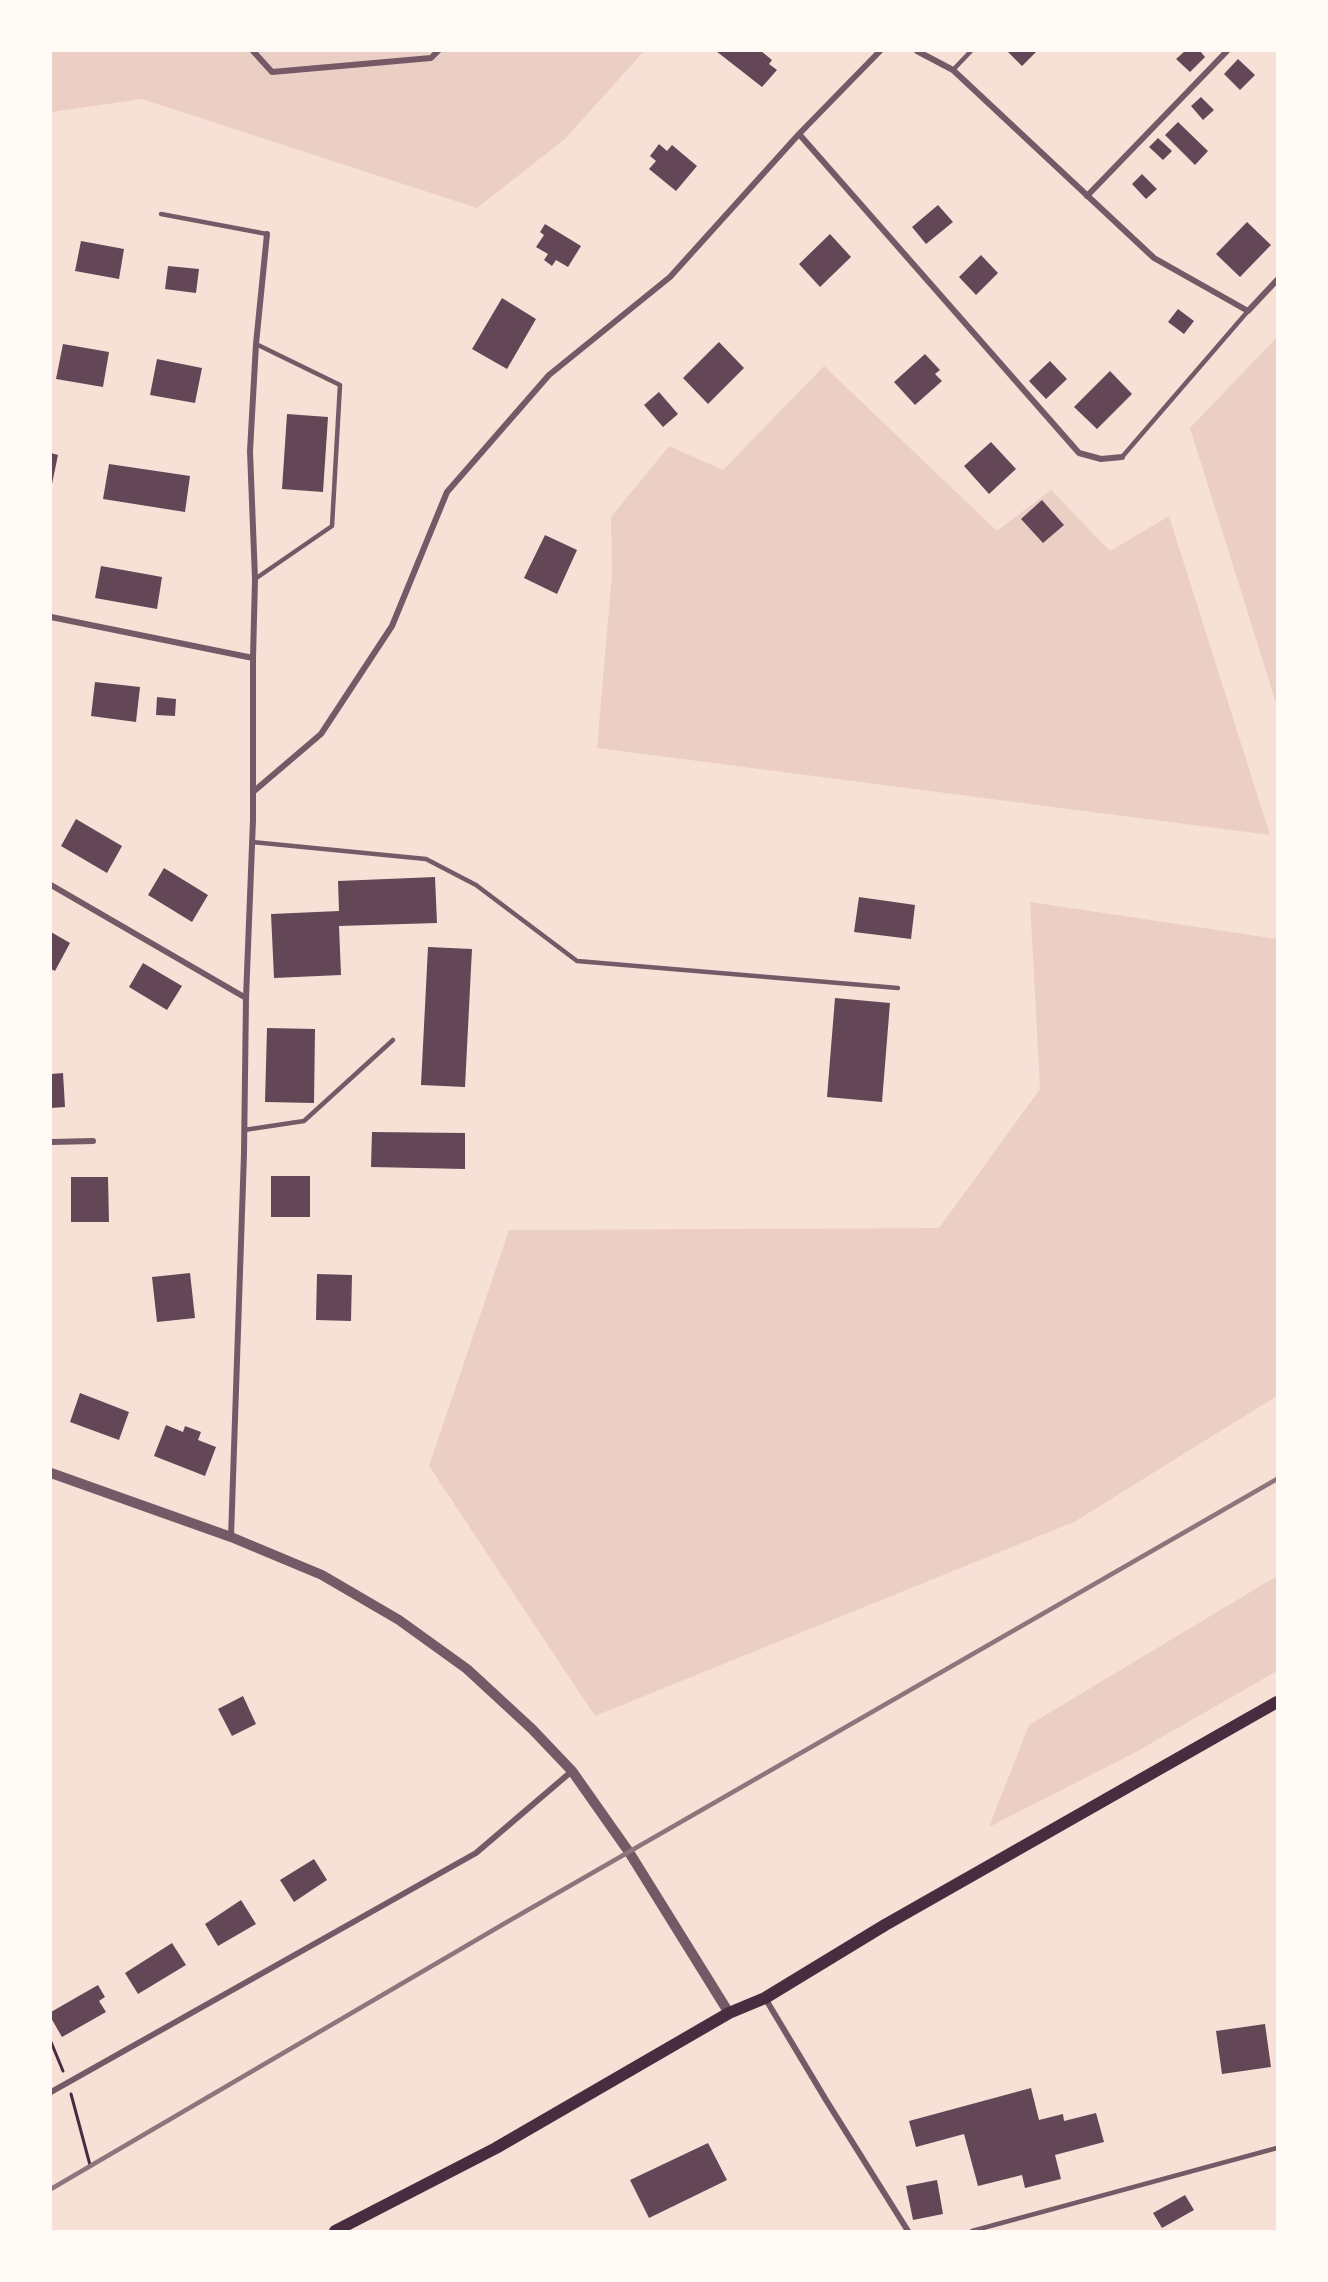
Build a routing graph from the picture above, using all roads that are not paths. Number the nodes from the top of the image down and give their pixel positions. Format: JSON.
{"nodes":[{"id":1,"x":253,"y":51,"type":"edge"},
{"id":2,"x":438,"y":51,"type":"edge"},
{"id":3,"x":880,"y":51,"type":"edge"},
{"id":4,"x":917,"y":51,"type":"edge"},
{"id":5,"x":971,"y":51,"type":"edge"},
{"id":6,"x":1227,"y":51,"type":"edge"},
{"id":7,"x":953,"y":70,"type":"junction"},
{"id":8,"x":798,"y":134,"type":"junction"},
{"id":9,"x":1087,"y":196,"type":"junction"},
{"id":10,"x":161,"y":214,"type":"dead end"},
{"id":11,"x":267,"y":234,"type":"joint"},
{"id":12,"x":1277,"y":280,"type":"edge"},
{"id":13,"x":1248,"y":311,"type":"junction"},
{"id":14,"x":256,"y":344,"type":"junction"},
{"id":15,"x":1122,"y":457,"type":"joint"},
{"id":16,"x":255,"y":579,"type":"junction"},
{"id":17,"x":51,"y":617,"type":"edge"},
{"id":18,"x":253,"y":657,"type":"junction"},
{"id":19,"x":253,"y":792,"type":"junction"},
{"id":20,"x":252,"y":842,"type":"junction"},
{"id":21,"x":51,"y":885,"type":"edge"},
{"id":22,"x":898,"y":988,"type":"dead end"},
{"id":23,"x":246,"y":998,"type":"junction"},
{"id":24,"x":393,"y":1040,"type":"dead end"},
{"id":25,"x":244,"y":1130,"type":"junction"},
{"id":26,"x":93,"y":1141,"type":"dead end"},
{"id":27,"x":51,"y":1142,"type":"edge"},
{"id":28,"x":51,"y":1473,"type":"edge"},
{"id":29,"x":231,"y":1537,"type":"junction"},
{"id":30,"x":1277,"y":1702,"type":"edge"},
{"id":31,"x":572,"y":1771,"type":"junction"},
{"id":32,"x":765,"y":1998,"type":"junction"},
{"id":33,"x":729,"y":2013,"type":"junction"},
{"id":34,"x":51,"y":2092,"type":"edge"},
{"id":35,"x":1277,"y":2148,"type":"edge"},
{"id":36,"x":335,"y":2231,"type":"edge"},
{"id":37,"x":908,"y":2231,"type":"edge"},
{"id":38,"x":972,"y":2231,"type":"edge"}],
"edges":[{"from":1,"to":2,"type":"street"},
{"from":3,"to":8,"type":"street"},
{"from":4,"to":7,"type":"street"},
{"from":5,"to":7,"type":"lane"},
{"from":6,"to":9,"type":"street"},
{"from":7,"to":9,"type":"street"},
{"from":8,"to":15,"type":"street"},
{"from":8,"to":19,"type":"street"},
{"from":9,"to":13,"type":"street"},
{"from":10,"to":11,"type":"lane"},
{"from":11,"to":14,"type":"street"},
{"from":12,"to":13,"type":"street"},
{"from":13,"to":15,"type":"lane"},
{"from":14,"to":16,"type":"street"},
{"from":14,"to":16,"type":"lane"},
{"from":16,"to":18,"type":"street"},
{"from":17,"to":18,"type":"street"},
{"from":18,"to":19,"type":"street"},
{"from":19,"to":20,"type":"street"},
{"from":20,"to":22,"type":"lane"},
{"from":20,"to":23,"type":"street"},
{"from":21,"to":23,"type":"street"},
{"from":23,"to":25,"type":"street"},
{"from":24,"to":25,"type":"lane"},
{"from":25,"to":29,"type":"street"},
{"from":26,"to":27,"type":"street"},
{"from":28,"to":29,"type":"street"},
{"from":29,"to":31,"type":"street"},
{"from":30,"to":32,"type":"main road"},
{"from":31,"to":33,"type":"street"},
{"from":31,"to":34,"type":"street"},
{"from":32,"to":33,"type":"main road"},
{"from":32,"to":37,"type":"street"},
{"from":33,"to":36,"type":"main road"},
{"from":35,"to":38,"type":"lane"}]}
